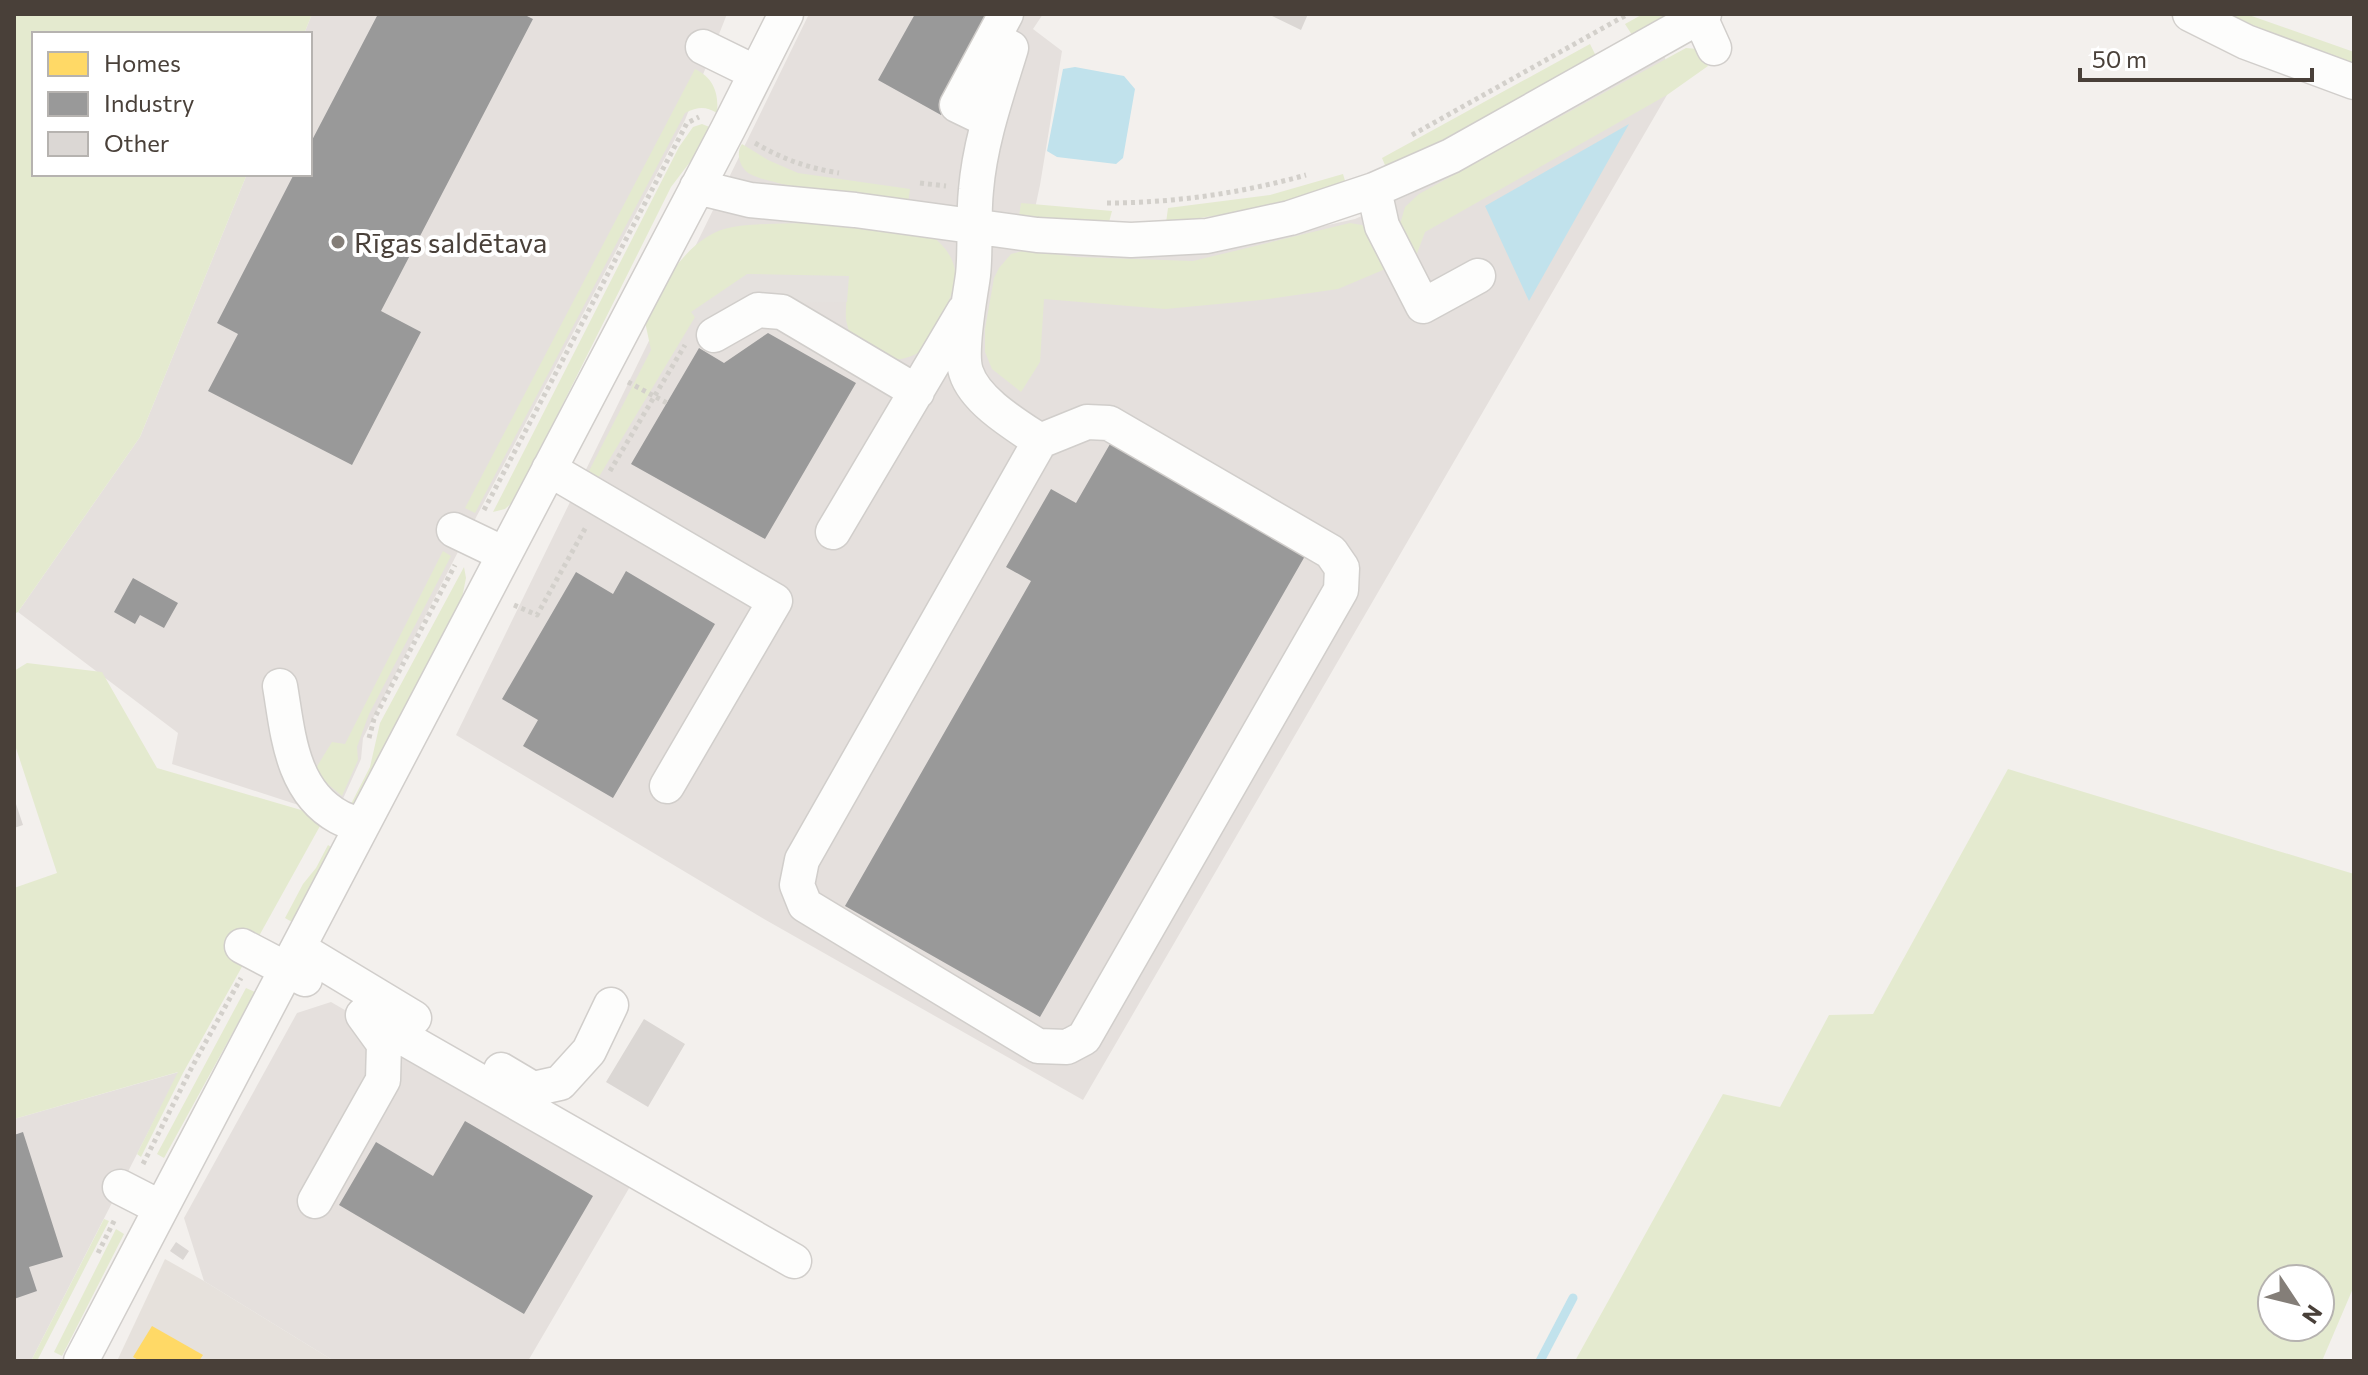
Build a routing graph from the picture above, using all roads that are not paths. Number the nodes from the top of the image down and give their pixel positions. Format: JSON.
{"nodes":[{"id":1,"x":786,"y":14,"type":"edge"},
{"id":2,"x":2190,"y":14,"type":"edge"},
{"id":3,"x":1702,"y":15,"type":"edge"},
{"id":4,"x":1000,"y":26,"type":"edge"},
{"id":5,"x":703,"y":47,"type":"dead end"},
{"id":6,"x":1714,"y":48,"type":"dead end"},
{"id":7,"x":756,"y":73,"type":"junction"},
{"id":8,"x":2354,"y":82,"type":"edge"},
{"id":9,"x":697,"y":187,"type":"junction"},
{"id":10,"x":1374,"y":190,"type":"junction"},
{"id":11,"x":976,"y":226,"type":"junction"},
{"id":12,"x":1478,"y":276,"type":"dead end"},
{"id":13,"x":968,"y":304,"type":"junction"},
{"id":14,"x":714,"y":335,"type":"dead end"},
{"id":15,"x":917,"y":392,"type":"junction"},
{"id":16,"x":1040,"y":441,"type":"junction"},
{"id":17,"x":549,"y":469,"type":"junction"},
{"id":18,"x":833,"y":532,"type":"dead end"},
{"id":19,"x":462,"y":533,"type":"road end"},
{"id":20,"x":504,"y":554,"type":"junction"},
{"id":21,"x":280,"y":686,"type":"dead end"},
{"id":22,"x":667,"y":786,"type":"dead end"},
{"id":23,"x":362,"y":825,"type":"junction"},
{"id":24,"x":249,"y":950,"type":"road end"},
{"id":25,"x":293,"y":958,"type":"junction"},
{"id":26,"x":611,"y":1005,"type":"dead end"},
{"id":27,"x":367,"y":1017,"type":"junction"},
{"id":28,"x":124,"y":1190,"type":"road end"},
{"id":29,"x":315,"y":1201,"type":"dead end"},
{"id":30,"x":161,"y":1208,"type":"junction"},
{"id":31,"x":794,"y":1261,"type":"dead end"},
{"id":32,"x":81,"y":1361,"type":"edge"}],
"edges":[{"from":1,"to":7,"type":"street"},
{"from":2,"to":8,"type":"street"},
{"from":3,"to":6,"type":"street"},
{"from":3,"to":10,"type":"street"},
{"from":4,"to":11,"type":"street"},
{"from":5,"to":7,"type":"street"},
{"from":7,"to":9,"type":"street"},
{"from":9,"to":11,"type":"street"},
{"from":9,"to":17,"type":"street"},
{"from":10,"to":11,"type":"street"},
{"from":10,"to":12,"type":"street"},
{"from":11,"to":13,"type":"street"},
{"from":13,"to":15,"type":"street"},
{"from":13,"to":16,"type":"street"},
{"from":14,"to":15,"type":"street"},
{"from":15,"to":18,"type":"street"},
{"from":16,"to":16,"type":"street"},
{"from":17,"to":20,"type":"street"},
{"from":17,"to":22,"type":"street"},
{"from":19,"to":20,"type":"street"},
{"from":20,"to":23,"type":"street"},
{"from":21,"to":23,"type":"street"},
{"from":23,"to":25,"type":"street"},
{"from":24,"to":25,"type":"street"},
{"from":25,"to":26,"type":"street"},
{"from":25,"to":27,"type":"street"},
{"from":25,"to":30,"type":"street"},
{"from":27,"to":29,"type":"street"},
{"from":27,"to":31,"type":"street"},
{"from":28,"to":30,"type":"street"},
{"from":30,"to":32,"type":"street"}]}
